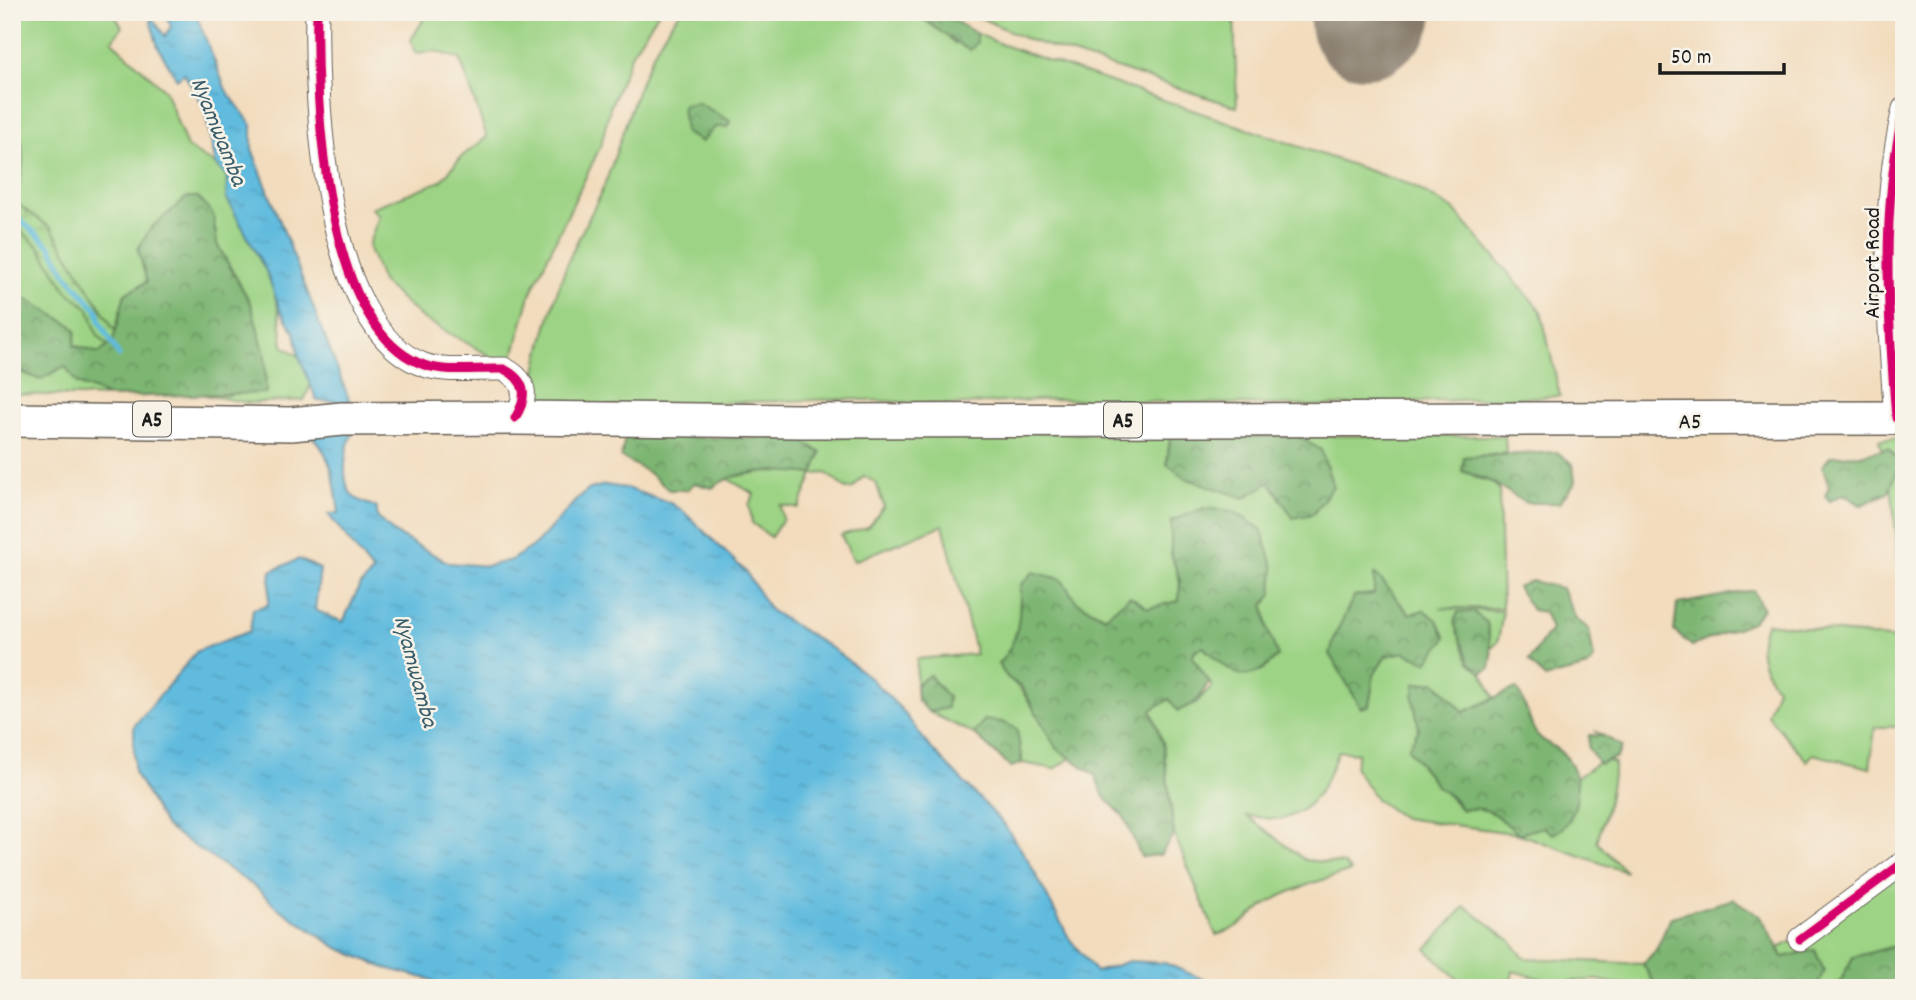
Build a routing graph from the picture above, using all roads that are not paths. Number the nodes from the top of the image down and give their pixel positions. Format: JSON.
{"nodes":[{"id":1,"x":317,"y":12,"type":"edge"},
{"id":2,"x":1904,"y":109,"type":"edge"},
{"id":3,"x":515,"y":418,"type":"junction"},
{"id":4,"x":1900,"y":418,"type":"edge"},
{"id":5,"x":12,"y":420,"type":"edge"},
{"id":6,"x":1904,"y":862,"type":"edge"},
{"id":7,"x":1800,"y":939,"type":"dead end"}],
"edges":[{"from":1,"to":3,"type":"street"},
{"from":2,"to":4,"type":"street","name":"Airport Road"},
{"from":3,"to":4,"type":"highway","name":"A5","number":"A5"},
{"from":3,"to":5,"type":"highway","name":"A5","number":"A5"},
{"from":6,"to":7,"type":"street"}]}
